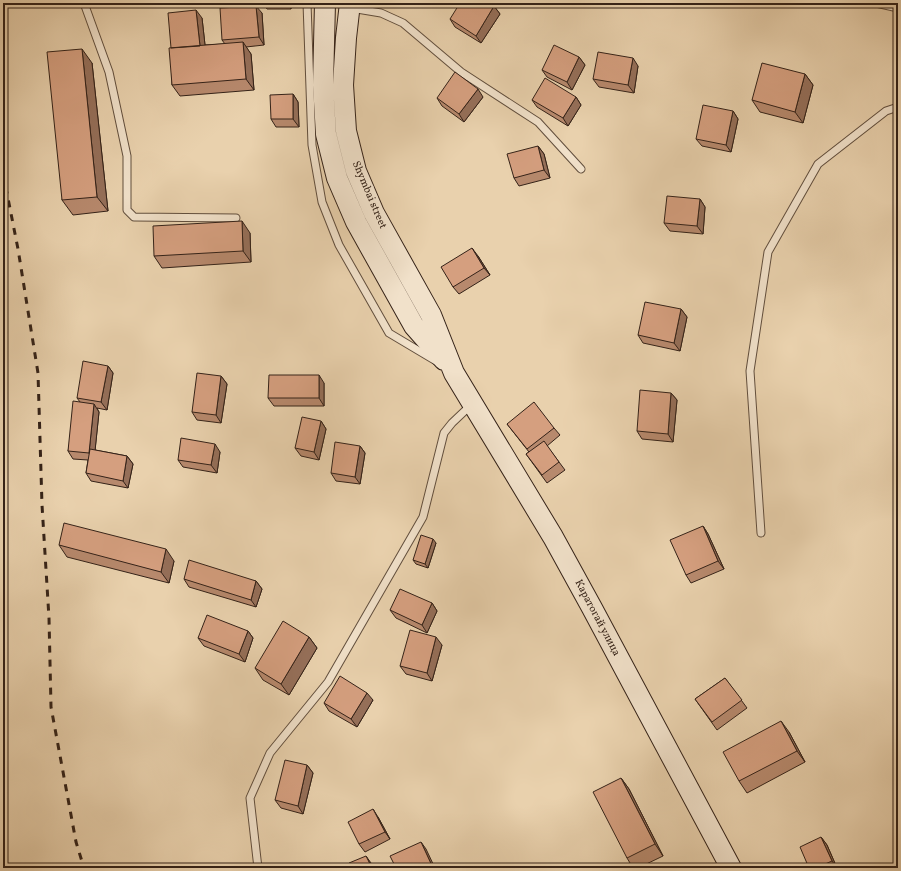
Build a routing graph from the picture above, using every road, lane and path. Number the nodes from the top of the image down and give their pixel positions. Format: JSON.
{"nodes":[{"id":1,"x":84,"y":3,"type":"edge"},
{"id":2,"x":307,"y":3,"type":"edge"},
{"id":3,"x":325,"y":3,"type":"edge"},
{"id":4,"x":876,"y":3,"type":"edge"},
{"id":5,"x":349,"y":5,"type":"edge"},
{"id":6,"x":898,"y":8,"type":"edge"},
{"id":7,"x":898,"y":106,"type":"edge"},
{"id":8,"x":581,"y":169,"type":"dead end"},
{"id":9,"x":236,"y":218,"type":"dead end"},
{"id":10,"x":454,"y":373,"type":"junction"},
{"id":11,"x":473,"y":404,"type":"junction"},
{"id":12,"x":761,"y":533,"type":"dead end"},
{"id":13,"x":258,"y":868,"type":"edge"},
{"id":14,"x":731,"y":868,"type":"edge"}],
"edges":[{"from":1,"to":9,"type":"lane"},
{"from":2,"to":10,"type":"lane"},
{"from":3,"to":10,"type":"main road"},
{"from":4,"to":6,"type":"lane"},
{"from":5,"to":8,"type":"lane"},
{"from":5,"to":10,"type":"main road","name":"Shymbai street"},
{"from":7,"to":12,"type":"lane"},
{"from":10,"to":11,"type":"main road","name":"Каратогай улица"},
{"from":11,"to":13,"type":"lane"},
{"from":11,"to":14,"type":"main road","name":"Каратогай улица"}]}
